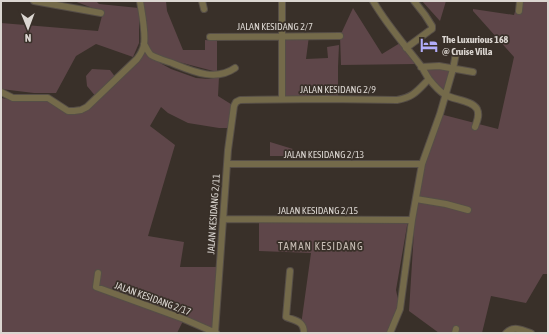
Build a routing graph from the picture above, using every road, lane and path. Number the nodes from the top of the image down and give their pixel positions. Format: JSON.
{"nodes":[{"id":1,"x":34,"y":1,"type":"edge"},
{"id":2,"x":140,"y":1,"type":"edge"},
{"id":3,"x":202,"y":1,"type":"edge"},
{"id":4,"x":282,"y":1,"type":"edge"},
{"id":5,"x":374,"y":1,"type":"edge"},
{"id":6,"x":414,"y":1,"type":"edge"},
{"id":7,"x":520,"y":1,"type":"edge"},
{"id":8,"x":204,"y":9,"type":"dead end"},
{"id":9,"x":519,"y":11,"type":"dead end"},
{"id":10,"x":101,"y":13,"type":"dead end"},
{"id":11,"x":282,"y":36,"type":"junction"},
{"id":12,"x":340,"y":36,"type":"dead end"},
{"id":13,"x":210,"y":37,"type":"dead end"},
{"id":14,"x":144,"y":44,"type":"junction"},
{"id":15,"x":406,"y":48,"type":"junction"},
{"id":16,"x":456,"y":53,"type":"dead end"},
{"id":17,"x":421,"y":67,"type":"junction"},
{"id":18,"x":235,"y":68,"type":"dead end"},
{"id":19,"x":453,"y":69,"type":"junction"},
{"id":20,"x":473,"y":72,"type":"dead end"},
{"id":21,"x":429,"y":79,"type":"junction"},
{"id":22,"x":1,"y":92,"type":"edge"},
{"id":23,"x":445,"y":95,"type":"junction"},
{"id":24,"x":282,"y":99,"type":"junction"},
{"id":25,"x":240,"y":100,"type":"joint"},
{"id":26,"x":475,"y":127,"type":"dead end"},
{"id":27,"x":227,"y":164,"type":"junction"},
{"id":28,"x":422,"y":164,"type":"junction"},
{"id":29,"x":416,"y":199,"type":"junction"},
{"id":30,"x":468,"y":210,"type":"dead end"},
{"id":31,"x":223,"y":219,"type":"junction"},
{"id":32,"x":412,"y":220,"type":"junction"},
{"id":33,"x":290,"y":271,"type":"dead end"},
{"id":34,"x":98,"y":273,"type":"dead end"},
{"id":35,"x":216,"y":333,"type":"edge"},
{"id":36,"x":304,"y":333,"type":"edge"},
{"id":37,"x":390,"y":333,"type":"edge"},
{"id":38,"x":506,"y":333,"type":"edge"},
{"id":39,"x":531,"y":333,"type":"edge"}],
"edges":[{"from":1,"to":10,"type":"street"},
{"from":2,"to":14,"type":"street"},
{"from":3,"to":8,"type":"street"},
{"from":4,"to":11,"type":"street"},
{"from":5,"to":15,"type":"street"},
{"from":6,"to":15,"type":"street"},
{"from":7,"to":9,"type":"street"},
{"from":11,"to":12,"type":"street","name":"JALAN KESIDANG 2/7"},
{"from":11,"to":13,"type":"street","name":"JALAN KESIDANG 2/7"},
{"from":11,"to":24,"type":"street"},
{"from":14,"to":18,"type":"street"},
{"from":14,"to":22,"type":"street"},
{"from":15,"to":17,"type":"street"},
{"from":16,"to":19,"type":"street"},
{"from":17,"to":19,"type":"street"},
{"from":17,"to":21,"type":"street"},
{"from":19,"to":20,"type":"street"},
{"from":19,"to":23,"type":"street"},
{"from":21,"to":23,"type":"street"},
{"from":21,"to":24,"type":"street","name":"JALAN KESIDANG 2/9"},
{"from":23,"to":26,"type":"street"},
{"from":23,"to":28,"type":"street"},
{"from":24,"to":25,"type":"street","name":"JALAN KESIDANG 2/9"},
{"from":25,"to":27,"type":"street","name":"JALAN KESIDANG 2/11"},
{"from":27,"to":28,"type":"street","name":"JALAN KESIDANG 2/13"},
{"from":27,"to":31,"type":"street","name":"JALAN KESIDANG 2/11"},
{"from":28,"to":29,"type":"street"},
{"from":29,"to":30,"type":"street"},
{"from":29,"to":32,"type":"street"},
{"from":31,"to":32,"type":"street","name":"JALAN KESIDANG 2/15"},
{"from":31,"to":35,"type":"street","name":"JALAN KESIDANG 2/11"},
{"from":32,"to":37,"type":"street"},
{"from":33,"to":36,"type":"street"},
{"from":34,"to":35,"type":"street","name":"JALAN KESIDANG 2/17"},
{"from":38,"to":39,"type":"street"}]}
